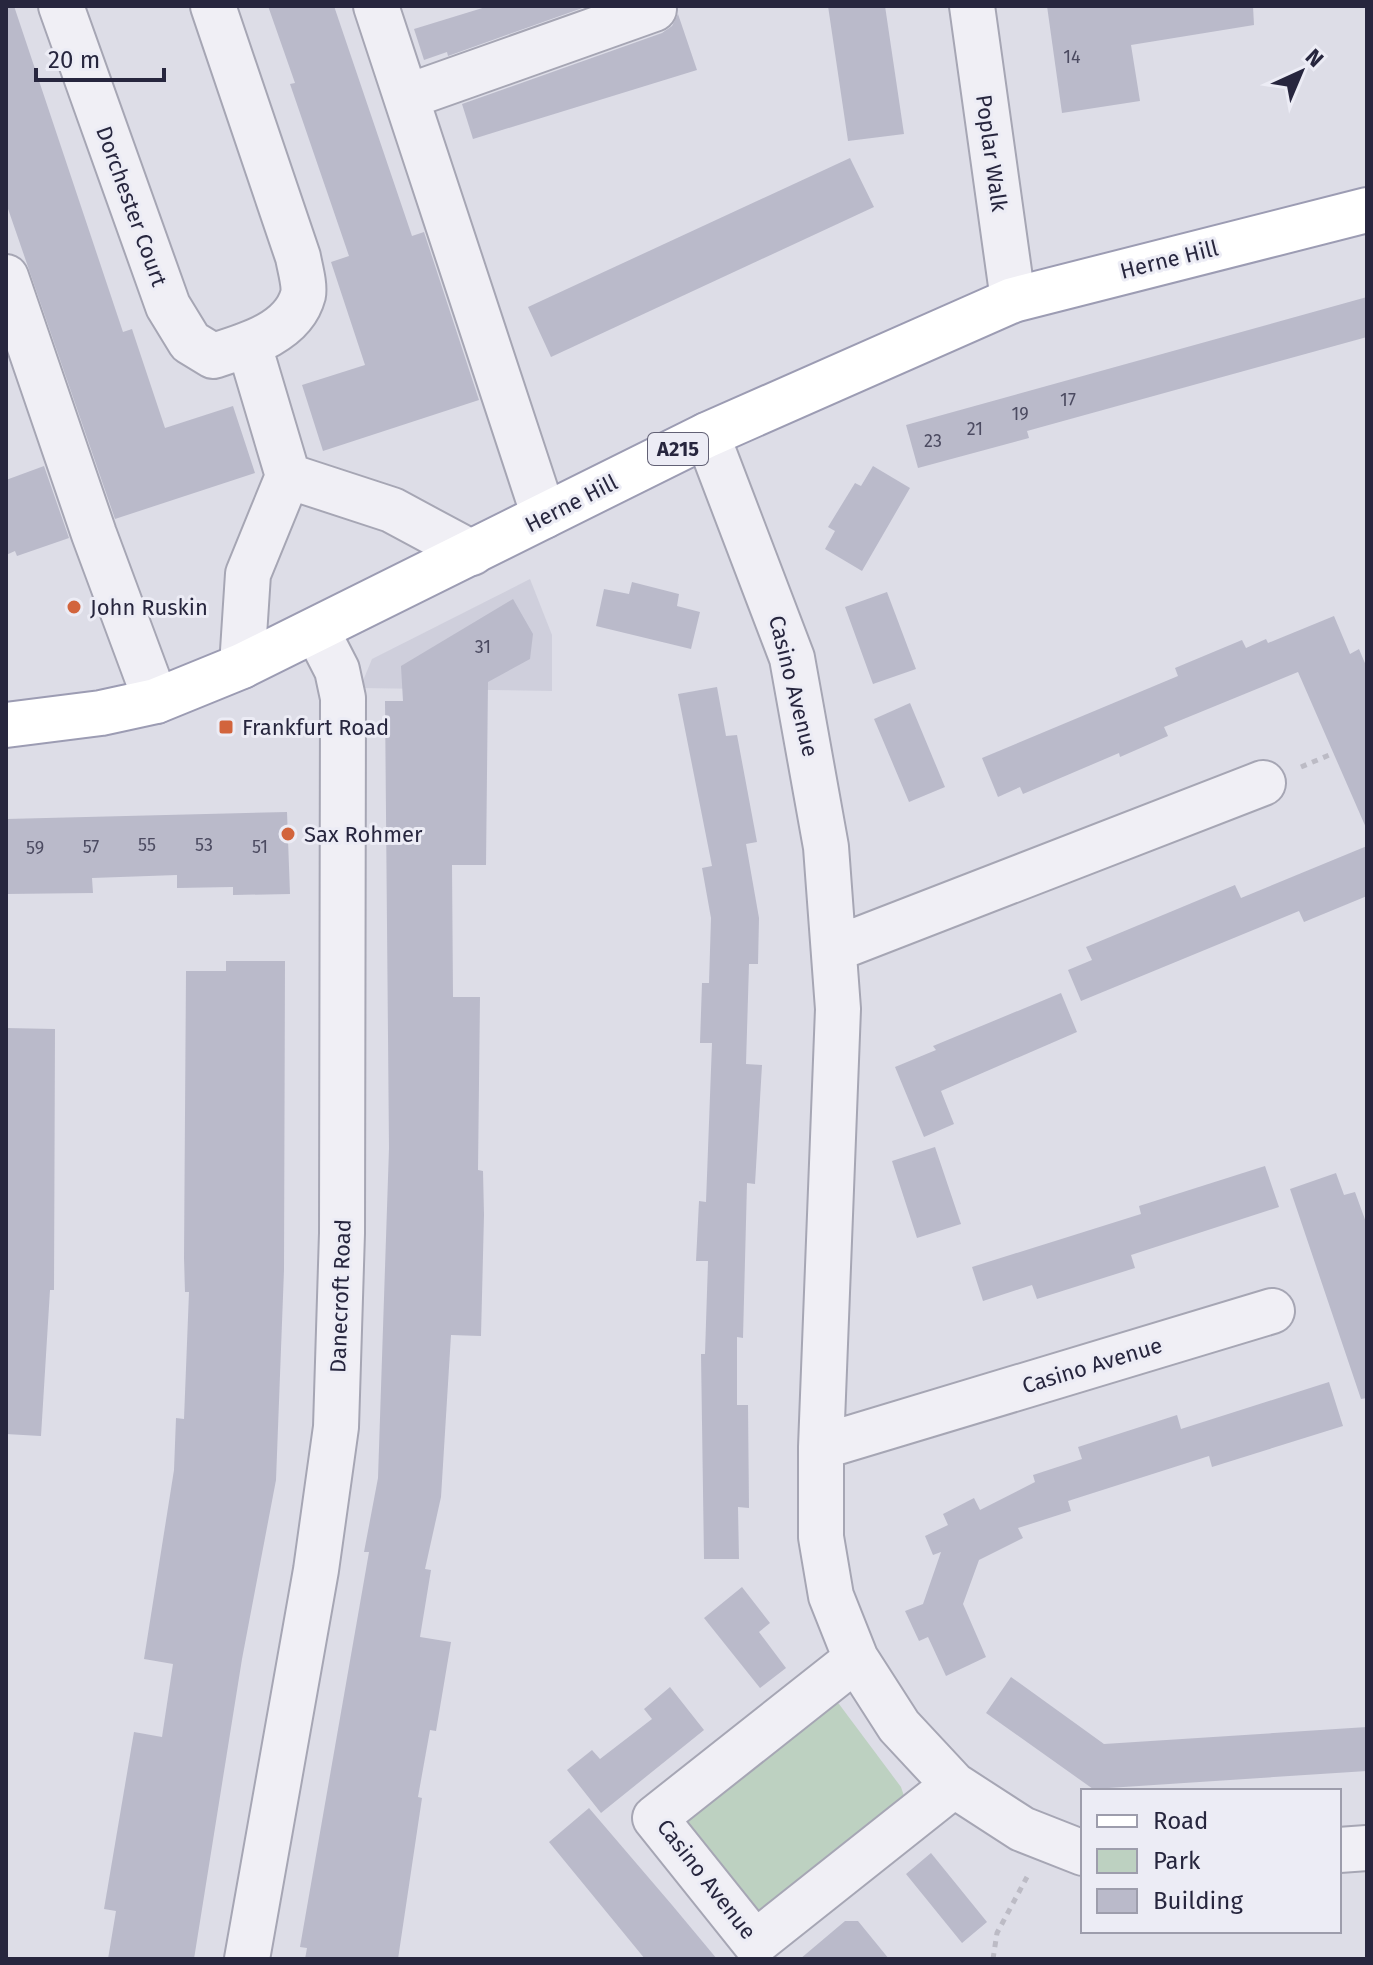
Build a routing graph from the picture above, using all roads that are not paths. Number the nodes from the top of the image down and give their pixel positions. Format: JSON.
{"nodes":[{"id":1,"x":61,"y":6,"type":"edge"},
{"id":2,"x":213,"y":6,"type":"edge"},
{"id":3,"x":376,"y":6,"type":"edge"},
{"id":4,"x":972,"y":6,"type":"edge"},
{"id":5,"x":654,"y":9,"type":"dead end"},
{"id":6,"x":406,"y":97,"type":"junction"},
{"id":7,"x":1367,"y":210,"type":"edge"},
{"id":8,"x":6,"y":277,"type":"edge"},
{"id":9,"x":1013,"y":300,"type":"junction"},
{"id":10,"x":249,"y":345,"type":"junction"},
{"id":11,"x":707,"y":435,"type":"junction"},
{"id":12,"x":288,"y":476,"type":"junction"},
{"id":13,"x":544,"y":516,"type":"junction"},
{"id":14,"x":472,"y":553,"type":"junction"},
{"id":15,"x":317,"y":631,"type":"junction"},
{"id":16,"x":242,"y":666,"type":"junction"},
{"id":17,"x":156,"y":701,"type":"junction"},
{"id":18,"x":6,"y":725,"type":"edge"},
{"id":19,"x":1263,"y":783,"type":"dead end"},
{"id":20,"x":835,"y":949,"type":"junction"},
{"id":21,"x":1272,"y":1311,"type":"dead end"},
{"id":22,"x":821,"y":1447,"type":"junction"},
{"id":23,"x":856,"y":1659,"type":"junction"},
{"id":24,"x":954,"y":1785,"type":"junction"},
{"id":25,"x":1064,"y":1847,"type":"edge"},
{"id":26,"x":1367,"y":1848,"type":"edge"},
{"id":27,"x":1341,"y":1850,"type":"edge"},
{"id":28,"x":247,"y":1959,"type":"edge"}],
"edges":[{"from":1,"to":10,"type":"street","name":"Dorchester Court"},
{"from":2,"to":10,"type":"street","name":"Dorchester Court"},
{"from":3,"to":6,"type":"street"},
{"from":4,"to":9,"type":"street","name":"Poplar Walk"},
{"from":5,"to":6,"type":"street"},
{"from":6,"to":13,"type":"street"},
{"from":7,"to":9,"type":"main road","name":"Herne Hill","number":"A215"},
{"from":8,"to":17,"type":"street"},
{"from":9,"to":11,"type":"main road","name":"Herne Hill","number":"A215"},
{"from":10,"to":12,"type":"street"},
{"from":11,"to":13,"type":"main road","name":"Herne Hill","number":"A215"},
{"from":11,"to":20,"type":"street","name":"Casino Avenue"},
{"from":12,"to":14,"type":"street"},
{"from":12,"to":16,"type":"street"},
{"from":13,"to":14,"type":"main road","name":"Herne Hill","number":"A215"},
{"from":14,"to":15,"type":"main road","name":"Herne Hill","number":"A215"},
{"from":15,"to":16,"type":"main road","name":"Herne Hill","number":"A215"},
{"from":15,"to":28,"type":"street","name":"Danecroft Road"},
{"from":16,"to":17,"type":"main road","name":"Herne Hill","number":"A215"},
{"from":17,"to":18,"type":"main road","name":"Herne Hill","number":"A215"},
{"from":19,"to":20,"type":"street"},
{"from":20,"to":22,"type":"street","name":"Casino Avenue"},
{"from":21,"to":22,"type":"street","name":"Casino Avenue"},
{"from":22,"to":23,"type":"street","name":"Casino Avenue"},
{"from":23,"to":24,"type":"street","name":"Casino Avenue"},
{"from":23,"to":24,"type":"street","name":"Casino Avenue"},
{"from":24,"to":25,"type":"street","name":"Casino Avenue"},
{"from":26,"to":27,"type":"street"}]}
